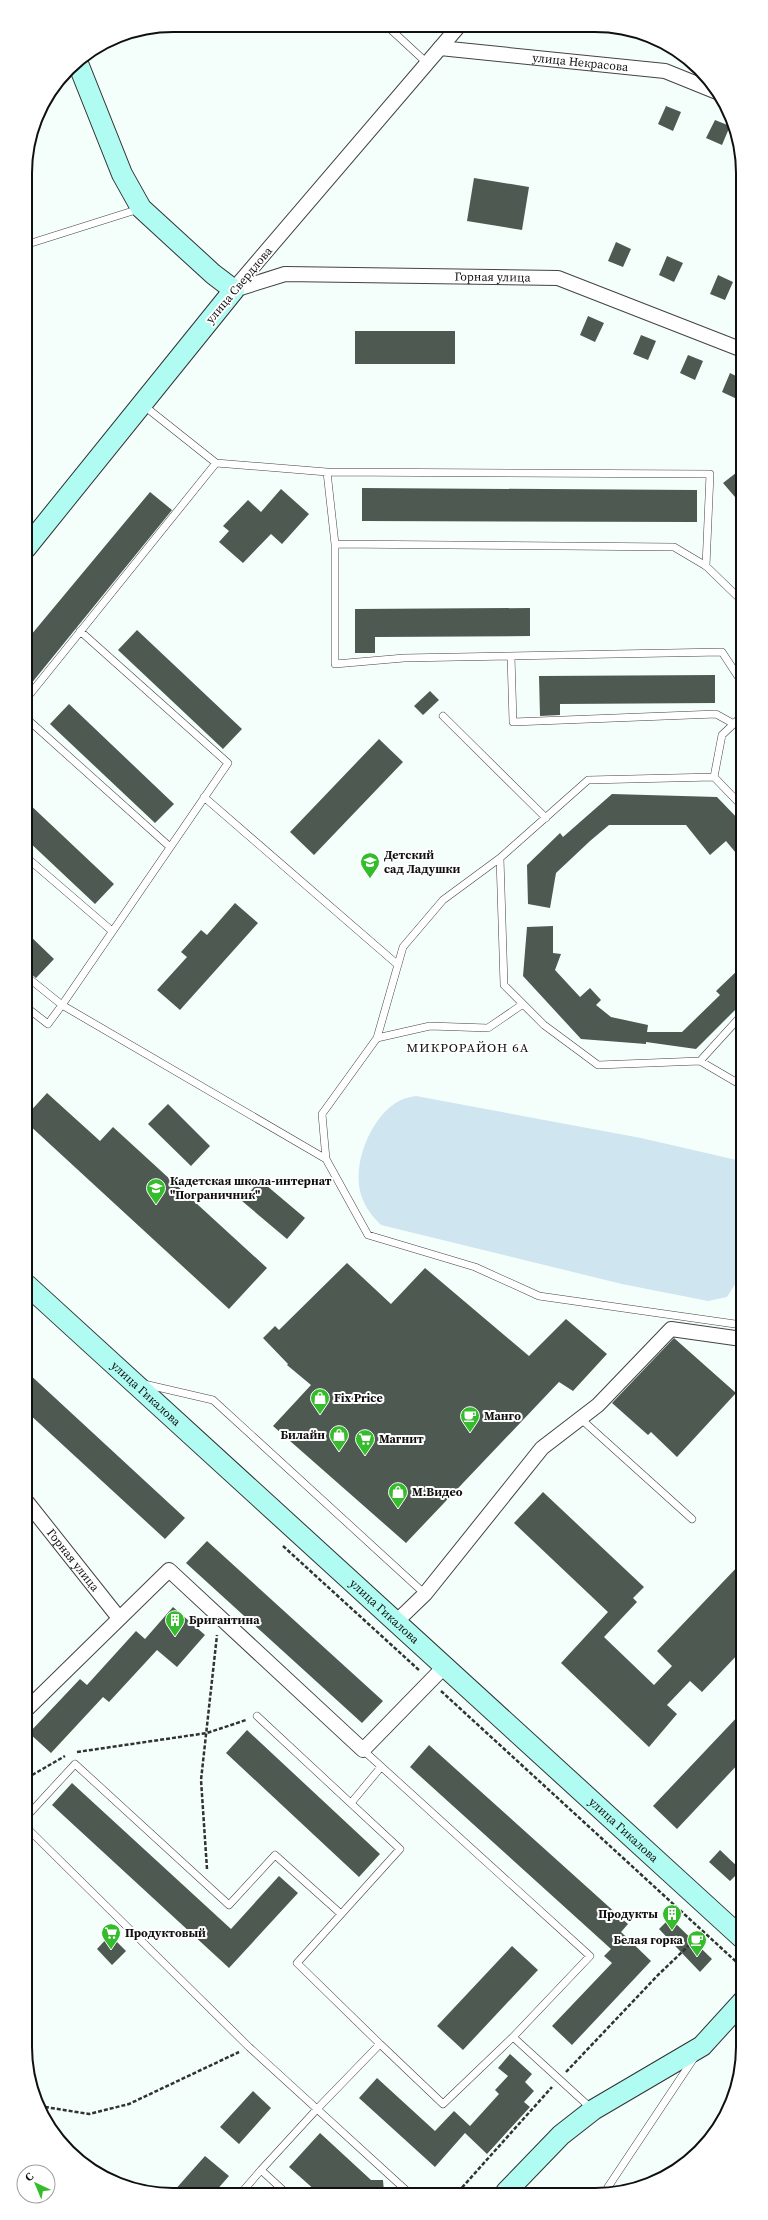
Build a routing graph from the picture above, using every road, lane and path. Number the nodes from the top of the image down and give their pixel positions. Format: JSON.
{"nodes":[{"id":1,"x":393,"y":32,"type":"edge"},
{"id":2,"x":454,"y":32,"type":"edge"},
{"id":3,"x":440,"y":48,"type":"junction"},
{"id":4,"x":427,"y":63,"type":"junction"},
{"id":5,"x":79,"y":68,"type":"edge"},
{"id":6,"x":708,"y":88,"type":"edge"},
{"id":7,"x":141,"y":208,"type":"junction"},
{"id":8,"x":32,"y":243,"type":"edge"},
{"id":9,"x":234,"y":290,"type":"junction"},
{"id":10,"x":736,"y":347,"type":"edge"},
{"id":11,"x":142,"y":404,"type":"junction"},
{"id":12,"x":216,"y":463,"type":"junction"},
{"id":13,"x":327,"y":472,"type":"junction"},
{"id":14,"x":32,"y":541,"type":"edge"},
{"id":15,"x":335,"y":544,"type":"junction"},
{"id":16,"x":706,"y":566,"type":"junction"},
{"id":17,"x":736,"y":595,"type":"edge"},
{"id":18,"x":80,"y":631,"type":"junction"},
{"id":19,"x":512,"y":656,"type":"junction"},
{"id":20,"x":736,"y":673,"type":"edge"},
{"id":21,"x":32,"y":691,"type":"edge"},
{"id":22,"x":443,"y":716,"type":"dead end"},
{"id":23,"x":32,"y":723,"type":"edge"},
{"id":24,"x":734,"y":724,"type":"joint"},
{"id":25,"x":714,"y":777,"type":"junction"},
{"id":26,"x":204,"y":797,"type":"junction"},
{"id":27,"x":736,"y":800,"type":"edge"},
{"id":28,"x":546,"y":818,"type":"junction"},
{"id":29,"x":170,"y":848,"type":"junction"},
{"id":30,"x":500,"y":858,"type":"junction"},
{"id":31,"x":32,"y":862,"type":"edge"},
{"id":32,"x":112,"y":931,"type":"junction"},
{"id":33,"x":398,"y":965,"type":"junction"},
{"id":34,"x":32,"y":981,"type":"edge"},
{"id":35,"x":523,"y":1004,"type":"junction"},
{"id":36,"x":62,"y":1005,"type":"junction"},
{"id":37,"x":32,"y":1012,"type":"edge"},
{"id":38,"x":736,"y":1021,"type":"edge"},
{"id":39,"x":377,"y":1038,"type":"junction"},
{"id":40,"x":700,"y":1060,"type":"junction"},
{"id":41,"x":736,"y":1082,"type":"edge"},
{"id":42,"x":326,"y":1159,"type":"junction"},
{"id":43,"x":32,"y":1290,"type":"edge"},
{"id":44,"x":736,"y":1324,"type":"edge"},
{"id":45,"x":736,"y":1337,"type":"edge"},
{"id":46,"x":131,"y":1382,"type":"junction"},
{"id":47,"x":580,"y":1419,"type":"junction"},
{"id":48,"x":32,"y":1508,"type":"edge"},
{"id":49,"x":692,"y":1519,"type":"dead end"},
{"id":50,"x":278,"y":1541,"type":"dead end"},
{"id":51,"x":424,"y":1594,"type":"junction"},
{"id":52,"x":213,"y":1611,"type":"junction"},
{"id":53,"x":119,"y":1618,"type":"junction"},
{"id":54,"x":397,"y":1621,"type":"junction"},
{"id":55,"x":444,"y":1667,"type":"junction"},
{"id":56,"x":430,"y":1681,"type":"junction"},
{"id":57,"x":32,"y":1704,"type":"edge"},
{"id":58,"x":257,"y":1716,"type":"joint"},
{"id":59,"x":207,"y":1733,"type":"junction"},
{"id":60,"x":363,"y":1750,"type":"junction"},
{"id":61,"x":381,"y":1767,"type":"junction"},
{"id":62,"x":32,"y":1776,"type":"edge"},
{"id":63,"x":350,"y":1803,"type":"junction"},
{"id":64,"x":32,"y":1811,"type":"edge"},
{"id":65,"x":32,"y":1833,"type":"edge"},
{"id":66,"x":208,"y":1886,"type":"junction"},
{"id":67,"x":341,"y":1914,"type":"junction"},
{"id":68,"x":703,"y":1932,"type":"junction"},
{"id":69,"x":736,"y":1934,"type":"edge"},
{"id":70,"x":736,"y":1962,"type":"edge"},
{"id":71,"x":736,"y":2009,"type":"edge"},
{"id":72,"x":621,"y":2014,"type":"dead end"},
{"id":73,"x":514,"y":2037,"type":"junction"},
{"id":74,"x":380,"y":2044,"type":"junction"},
{"id":75,"x":702,"y":2046,"type":"junction"},
{"id":76,"x":250,"y":2047,"type":"junction"},
{"id":77,"x":46,"y":2107,"type":"edge"},
{"id":78,"x":317,"y":2109,"type":"junction"},
{"id":79,"x":593,"y":2110,"type":"junction"},
{"id":80,"x":495,"y":2149,"type":"dead end"},
{"id":81,"x":261,"y":2170,"type":"junction"},
{"id":82,"x":610,"y":2187,"type":"edge"},
{"id":83,"x":245,"y":2188,"type":"edge"},
{"id":84,"x":281,"y":2188,"type":"edge"},
{"id":85,"x":404,"y":2188,"type":"edge"},
{"id":86,"x":461,"y":2188,"type":"edge"},
{"id":87,"x":510,"y":2188,"type":"edge"}],
"edges":[{"from":1,"to":4,"type":"lane"},
{"from":2,"to":3,"type":"street","name":"улица Свердлова"},
{"from":3,"to":4,"type":"street","name":"улица Свердлова"},
{"from":3,"to":6,"type":"street","name":"улица Некрасова"},
{"from":4,"to":9,"type":"street","name":"улица Свердлова"},
{"from":5,"to":7,"type":"main road"},
{"from":7,"to":8,"type":"lane"},
{"from":7,"to":9,"type":"main road"},
{"from":9,"to":10,"type":"street","name":"Горная улица"},
{"from":9,"to":11,"type":"main road","name":"улица Свердлова"},
{"from":11,"to":12,"type":"lane"},
{"from":11,"to":14,"type":"main road","name":"улица Свердлова"},
{"from":12,"to":13,"type":"lane"},
{"from":12,"to":18,"type":"lane"},
{"from":13,"to":15,"type":"lane"},
{"from":13,"to":16,"type":"lane"},
{"from":15,"to":16,"type":"lane"},
{"from":15,"to":19,"type":"lane"},
{"from":16,"to":17,"type":"lane"},
{"from":18,"to":21,"type":"lane"},
{"from":18,"to":26,"type":"lane"},
{"from":19,"to":20,"type":"lane"},
{"from":19,"to":24,"type":"lane"},
{"from":22,"to":28,"type":"lane"},
{"from":23,"to":29,"type":"lane"},
{"from":24,"to":25,"type":"lane"},
{"from":25,"to":27,"type":"lane"},
{"from":25,"to":28,"type":"lane"},
{"from":26,"to":29,"type":"lane"},
{"from":26,"to":33,"type":"lane"},
{"from":28,"to":30,"type":"lane"},
{"from":29,"to":32,"type":"lane"},
{"from":30,"to":33,"type":"lane"},
{"from":30,"to":35,"type":"lane"},
{"from":31,"to":32,"type":"lane"},
{"from":32,"to":36,"type":"lane"},
{"from":33,"to":39,"type":"lane"},
{"from":34,"to":36,"type":"lane"},
{"from":35,"to":39,"type":"lane"},
{"from":35,"to":40,"type":"lane"},
{"from":36,"to":37,"type":"lane"},
{"from":36,"to":42,"type":"lane"},
{"from":38,"to":40,"type":"lane"},
{"from":39,"to":42,"type":"lane"},
{"from":40,"to":41,"type":"lane"},
{"from":42,"to":44,"type":"lane"},
{"from":43,"to":46,"type":"main road","name":"улица Гикалова"},
{"from":45,"to":47,"type":"street"},
{"from":46,"to":51,"type":"lane"},
{"from":46,"to":54,"type":"main road","name":"улица Гикалова"},
{"from":47,"to":49,"type":"lane"},
{"from":47,"to":51,"type":"street"},
{"from":48,"to":53,"type":"street","name":"Горная улица"},
{"from":50,"to":56,"type":"path"},
{"from":51,"to":54,"type":"street"},
{"from":52,"to":53,"type":"street"},
{"from":52,"to":59,"type":"path"},
{"from":52,"to":60,"type":"street"},
{"from":53,"to":57,"type":"street"},
{"from":54,"to":55,"type":"main road","name":"улица Гикалова"},
{"from":55,"to":56,"type":"street"},
{"from":55,"to":69,"type":"main road","name":"улица Гикалова"},
{"from":56,"to":60,"type":"street"},
{"from":56,"to":68,"type":"path"},
{"from":58,"to":59,"type":"path"},
{"from":58,"to":63,"type":"lane"},
{"from":59,"to":62,"type":"path"},
{"from":59,"to":66,"type":"path"},
{"from":60,"to":61,"type":"lane"},
{"from":61,"to":63,"type":"lane"},
{"from":61,"to":73,"type":"lane"},
{"from":63,"to":67,"type":"lane"},
{"from":64,"to":66,"type":"lane"},
{"from":65,"to":76,"type":"lane"},
{"from":66,"to":67,"type":"lane"},
{"from":67,"to":74,"type":"lane"},
{"from":68,"to":70,"type":"path"},
{"from":68,"to":72,"type":"path"},
{"from":71,"to":75,"type":"main road"},
{"from":73,"to":74,"type":"lane"},
{"from":73,"to":79,"type":"lane"},
{"from":74,"to":78,"type":"lane"},
{"from":75,"to":79,"type":"main road"},
{"from":75,"to":82,"type":"lane"},
{"from":76,"to":77,"type":"path"},
{"from":76,"to":78,"type":"lane"},
{"from":78,"to":81,"type":"lane"},
{"from":78,"to":85,"type":"lane"},
{"from":79,"to":87,"type":"main road"},
{"from":80,"to":86,"type":"path"},
{"from":81,"to":83,"type":"lane"},
{"from":81,"to":84,"type":"lane"}]}
